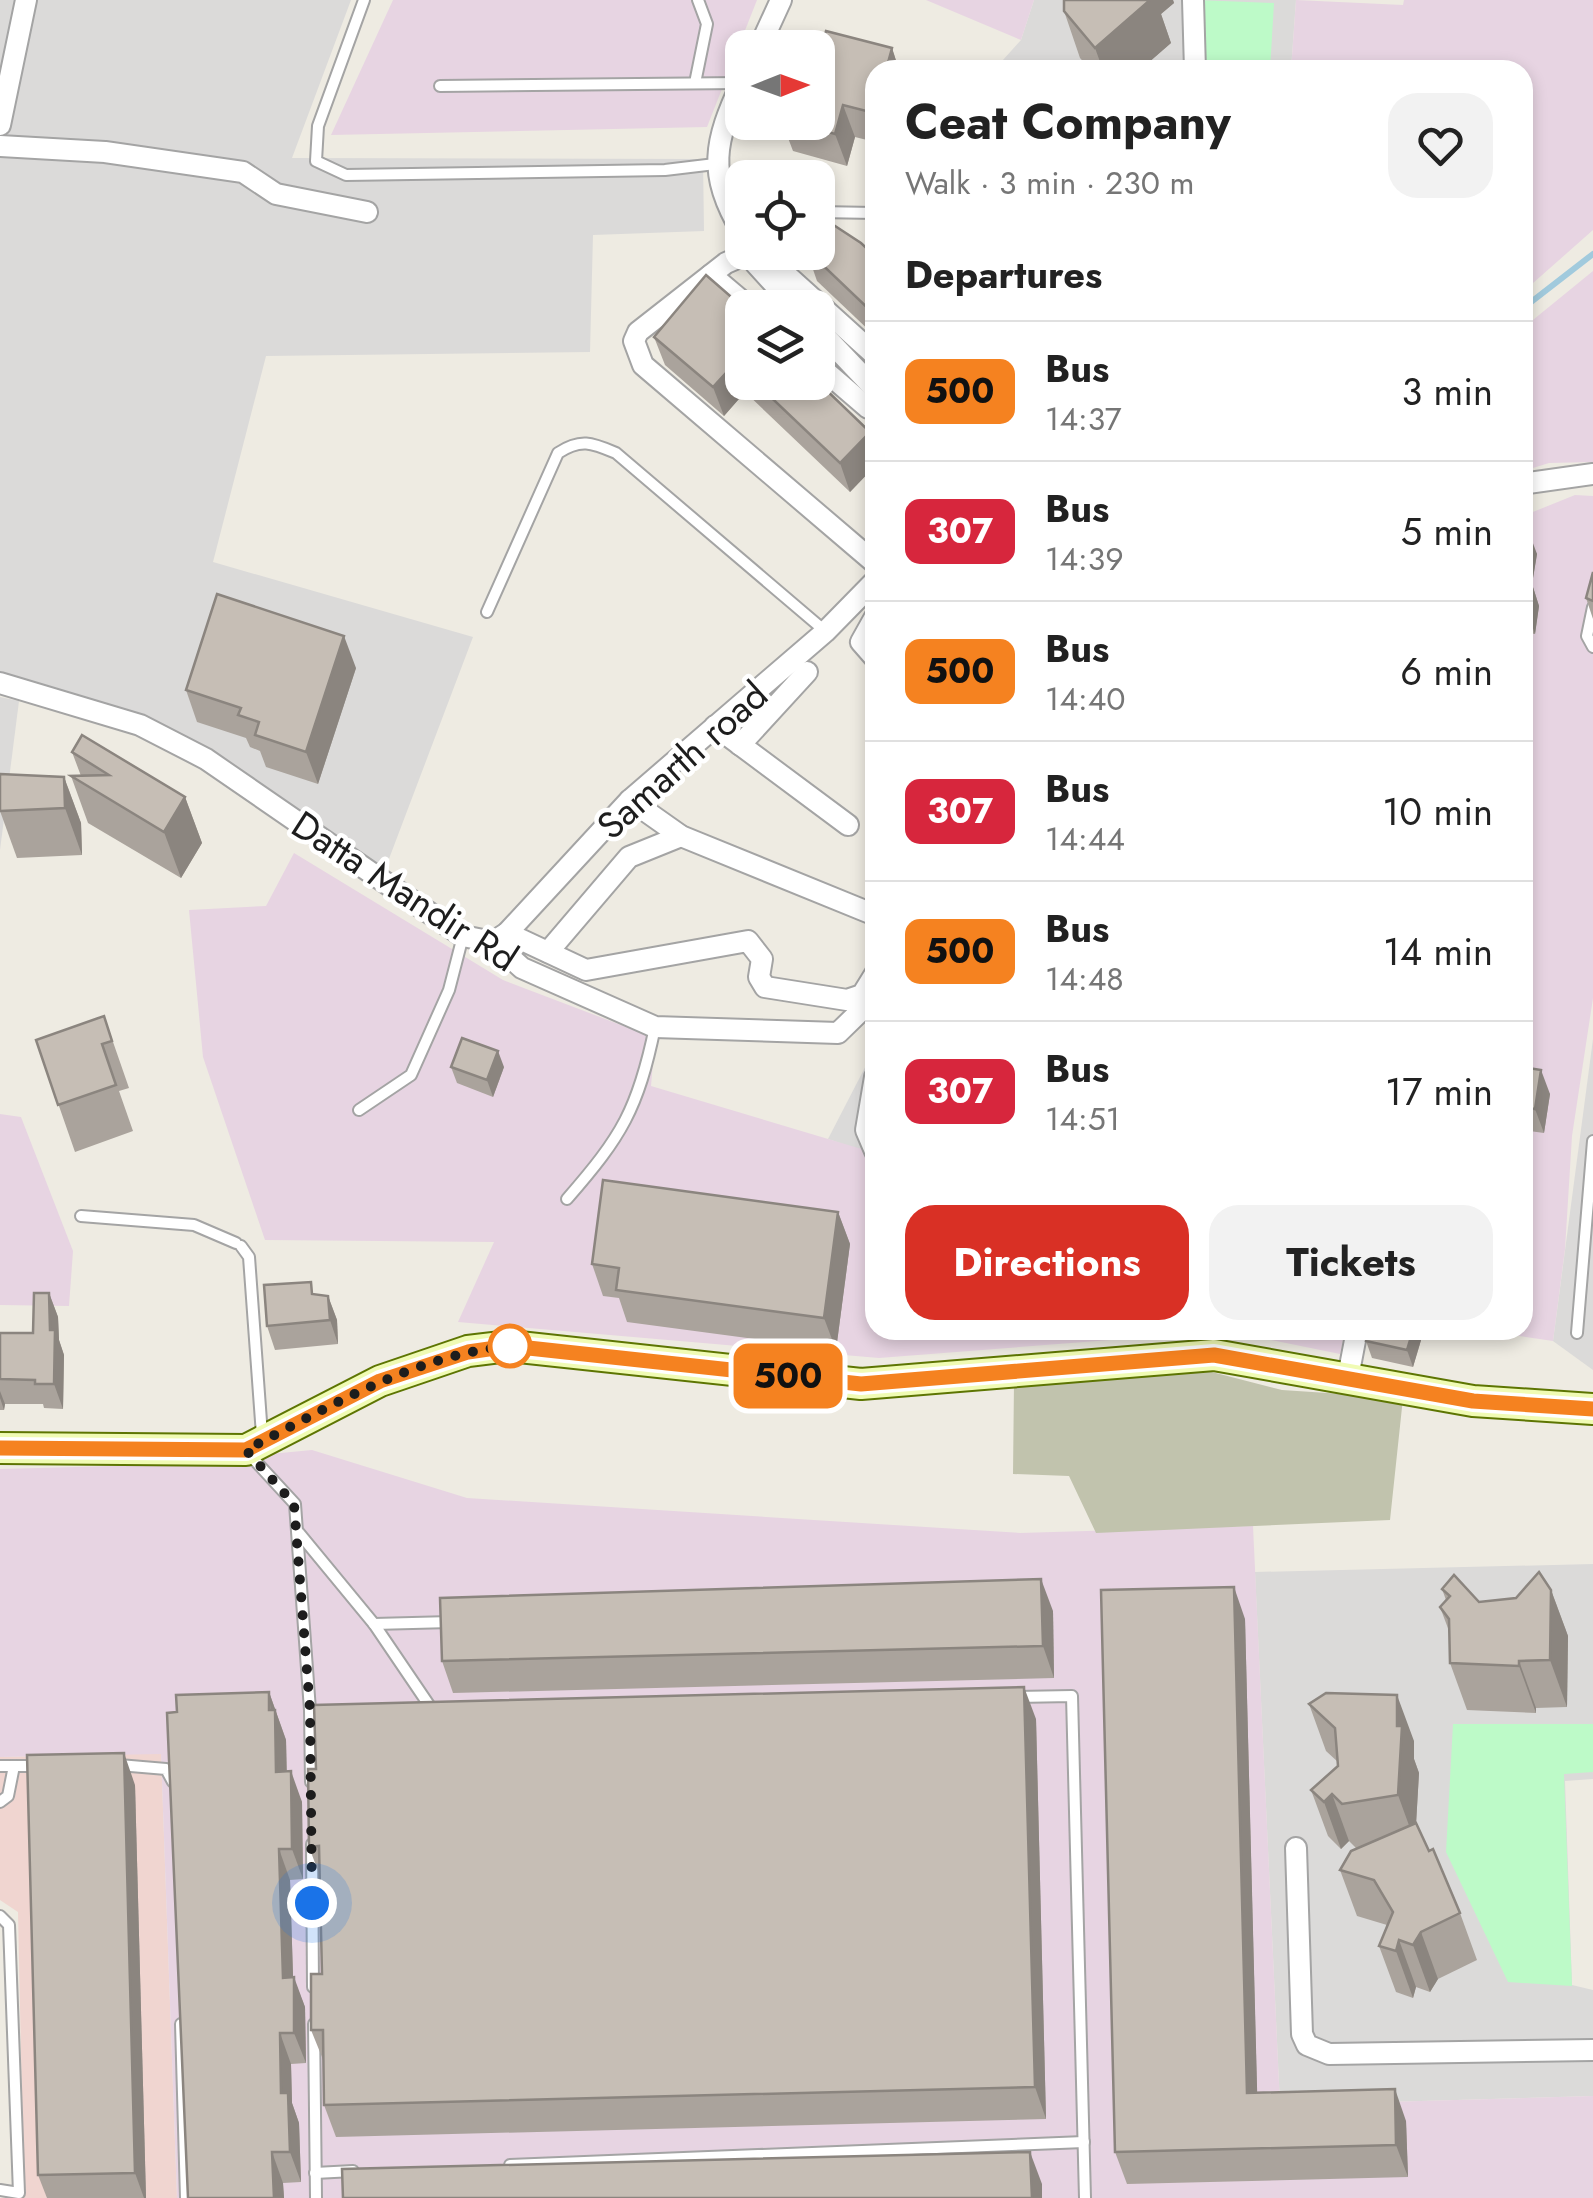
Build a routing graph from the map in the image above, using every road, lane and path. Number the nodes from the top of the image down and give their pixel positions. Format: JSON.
{"nodes":[{"id":1,"x":26,"y":0,"type":"edge"},
{"id":2,"x":364,"y":0,"type":"edge"},
{"id":3,"x":698,"y":0,"type":"edge"},
{"id":4,"x":782,"y":0,"type":"edge"},
{"id":5,"x":1193,"y":0,"type":"edge"},
{"id":6,"x":768,"y":30,"type":"edge"},
{"id":7,"x":1195,"y":60,"type":"edge"},
{"id":8,"x":725,"y":82,"type":"edge"},
{"id":9,"x":696,"y":83,"type":"junction"},
{"id":10,"x":440,"y":86,"type":"dead end"},
{"id":11,"x":725,"y":120,"type":"edge"},
{"id":12,"x":0,"y":125,"type":"edge"},
{"id":13,"x":0,"y":146,"type":"edge"},
{"id":14,"x":715,"y":164,"type":"junction"},
{"id":15,"x":725,"y":187,"type":"edge"},
{"id":16,"x":367,"y":212,"type":"dead end"},
{"id":17,"x":835,"y":212,"type":"edge"},
{"id":18,"x":865,"y":213,"type":"edge"},
{"id":19,"x":725,"y":268,"type":"edge"},
{"id":20,"x":778,"y":270,"type":"edge"},
{"id":21,"x":710,"y":274,"type":"junction"},
{"id":22,"x":729,"y":290,"type":"edge"},
{"id":23,"x":865,"y":345,"type":"edge"},
{"id":24,"x":835,"y":351,"type":"edge"},
{"id":25,"x":835,"y":375,"type":"edge"},
{"id":26,"x":865,"y":389,"type":"edge"},
{"id":27,"x":865,"y":394,"type":"edge"},
{"id":28,"x":1593,"y":474,"type":"edge"},
{"id":29,"x":1533,"y":482,"type":"edge"},
{"id":30,"x":865,"y":554,"type":"edge"},
{"id":31,"x":865,"y":593,"type":"edge"},
{"id":32,"x":1593,"y":607,"type":"edge"},
{"id":33,"x":487,"y":612,"type":"dead end"},
{"id":34,"x":1593,"y":648,"type":"edge"},
{"id":35,"x":813,"y":656,"type":"junction"},
{"id":36,"x":0,"y":683,"type":"edge"},
{"id":37,"x":715,"y":726,"type":"junction"},
{"id":38,"x":740,"y":745,"type":"junction"},
{"id":39,"x":630,"y":800,"type":"junction"},
{"id":40,"x":848,"y":825,"type":"dead end"},
{"id":41,"x":681,"y":836,"type":"junction"},
{"id":42,"x":865,"y":911,"type":"edge"},
{"id":43,"x":463,"y":936,"type":"junction"},
{"id":44,"x":500,"y":938,"type":"junction"},
{"id":45,"x":548,"y":952,"type":"junction"},
{"id":46,"x":865,"y":990,"type":"edge"},
{"id":47,"x":865,"y":1007,"type":"edge"},
{"id":48,"x":654,"y":1027,"type":"junction"},
{"id":49,"x":360,"y":1110,"type":"dead end"},
{"id":50,"x":1593,"y":1141,"type":"edge"},
{"id":51,"x":567,"y":1199,"type":"dead end"},
{"id":52,"x":81,"y":1216,"type":"dead end"},
{"id":53,"x":1577,"y":1333,"type":"dead end"},
{"id":54,"x":1355,"y":1340,"type":"edge"},
{"id":55,"x":1348,"y":1378,"type":"junction"},
{"id":56,"x":1593,"y":1409,"type":"edge"},
{"id":57,"x":254,"y":1446,"type":"junction"},
{"id":58,"x":0,"y":1448,"type":"edge"},
{"id":59,"x":298,"y":1532,"type":"junction"},
{"id":60,"x":472,"y":1621,"type":"edge"},
{"id":61,"x":374,"y":1624,"type":"junction"},
{"id":62,"x":994,"y":1698,"type":"edge"},
{"id":63,"x":414,"y":1708,"type":"edge"},
{"id":64,"x":431,"y":1708,"type":"junction"},
{"id":65,"x":450,"y":1708,"type":"edge"},
{"id":66,"x":310,"y":1710,"type":"junction"},
{"id":67,"x":328,"y":1710,"type":"edge"},
{"id":68,"x":0,"y":1766,"type":"edge"},
{"id":69,"x":14,"y":1766,"type":"junction"},
{"id":70,"x":54,"y":1766,"type":"edge"},
{"id":71,"x":113,"y":1766,"type":"edge"},
{"id":72,"x":311,"y":1787,"type":"edge"},
{"id":73,"x":173,"y":1798,"type":"edge"},
{"id":74,"x":0,"y":1802,"type":"edge"},
{"id":75,"x":312,"y":1826,"type":"edge"},
{"id":76,"x":1296,"y":1848,"type":"dead end"},
{"id":77,"x":0,"y":1916,"type":"edge"},
{"id":78,"x":314,"y":1999,"type":"edge"},
{"id":79,"x":180,"y":2018,"type":"edge"},
{"id":80,"x":314,"y":2018,"type":"edge"},
{"id":81,"x":1593,"y":2050,"type":"edge"},
{"id":82,"x":1084,"y":2142,"type":"junction"},
{"id":83,"x":493,"y":2166,"type":"edge"},
{"id":84,"x":374,"y":2170,"type":"edge"},
{"id":85,"x":316,"y":2173,"type":"junction"},
{"id":86,"x":0,"y":2190,"type":"edge"},
{"id":87,"x":186,"y":2198,"type":"edge"},
{"id":88,"x":316,"y":2198,"type":"edge"},
{"id":89,"x":1085,"y":2198,"type":"edge"}],
"edges":[{"from":1,"to":12,"type":"street"},
{"from":2,"to":14,"type":"lane"},
{"from":3,"to":9,"type":"lane"},
{"from":4,"to":6,"type":"street"},
{"from":5,"to":7,"type":"street"},
{"from":8,"to":9,"type":"lane"},
{"from":9,"to":10,"type":"lane"},
{"from":11,"to":14,"type":"street"},
{"from":13,"to":16,"type":"street"},
{"from":14,"to":15,"type":"street"},
{"from":17,"to":18,"type":"lane"},
{"from":19,"to":21,"type":"street"},
{"from":20,"to":23,"type":"street"},
{"from":21,"to":22,"type":"street"},
{"from":21,"to":30,"type":"street"},
{"from":24,"to":26,"type":"street"},
{"from":25,"to":27,"type":"street"},
{"from":28,"to":29,"type":"street"},
{"from":31,"to":35,"type":"street","name":"Samarth road"},
{"from":32,"to":34,"type":"lane"},
{"from":33,"to":35,"type":"lane"},
{"from":35,"to":37,"type":"street","name":"Samarth road"},
{"from":35,"to":38,"type":"street"},
{"from":36,"to":43,"type":"street","name":"Datta Mandir Rd"},
{"from":37,"to":38,"type":"street"},
{"from":37,"to":39,"type":"street","name":"Samarth road"},
{"from":38,"to":40,"type":"street"},
{"from":39,"to":41,"type":"street"},
{"from":39,"to":44,"type":"street","name":"Samarth road"},
{"from":41,"to":42,"type":"street"},
{"from":41,"to":45,"type":"street"},
{"from":43,"to":44,"type":"street","name":"Datta Mandir Rd"},
{"from":43,"to":49,"type":"lane"},
{"from":44,"to":45,"type":"street"},
{"from":44,"to":48,"type":"street","name":"Datta Mandir Rd"},
{"from":45,"to":46,"type":"street"},
{"from":47,"to":48,"type":"street","name":"Datta Mandir Rd"},
{"from":48,"to":51,"type":"lane"},
{"from":50,"to":53,"type":"lane"},
{"from":52,"to":57,"type":"lane"},
{"from":54,"to":55,"type":"street"},
{"from":55,"to":56,"type":"street"},
{"from":55,"to":57,"type":"street"},
{"from":57,"to":58,"type":"street"},
{"from":57,"to":59,"type":"lane"},
{"from":59,"to":61,"type":"lane"},
{"from":59,"to":66,"type":"lane"},
{"from":60,"to":61,"type":"lane"},
{"from":61,"to":64,"type":"lane"},
{"from":62,"to":82,"type":"lane"},
{"from":63,"to":64,"type":"lane"},
{"from":64,"to":65,"type":"lane"},
{"from":66,"to":67,"type":"lane"},
{"from":66,"to":72,"type":"lane"},
{"from":68,"to":69,"type":"lane"},
{"from":69,"to":70,"type":"lane"},
{"from":69,"to":74,"type":"lane"},
{"from":71,"to":73,"type":"lane"},
{"from":75,"to":78,"type":"lane"},
{"from":76,"to":81,"type":"street"},
{"from":77,"to":86,"type":"lane"},
{"from":79,"to":87,"type":"lane"},
{"from":80,"to":85,"type":"lane"},
{"from":82,"to":83,"type":"lane"},
{"from":82,"to":89,"type":"lane"},
{"from":84,"to":85,"type":"lane"},
{"from":85,"to":88,"type":"lane"}]}
